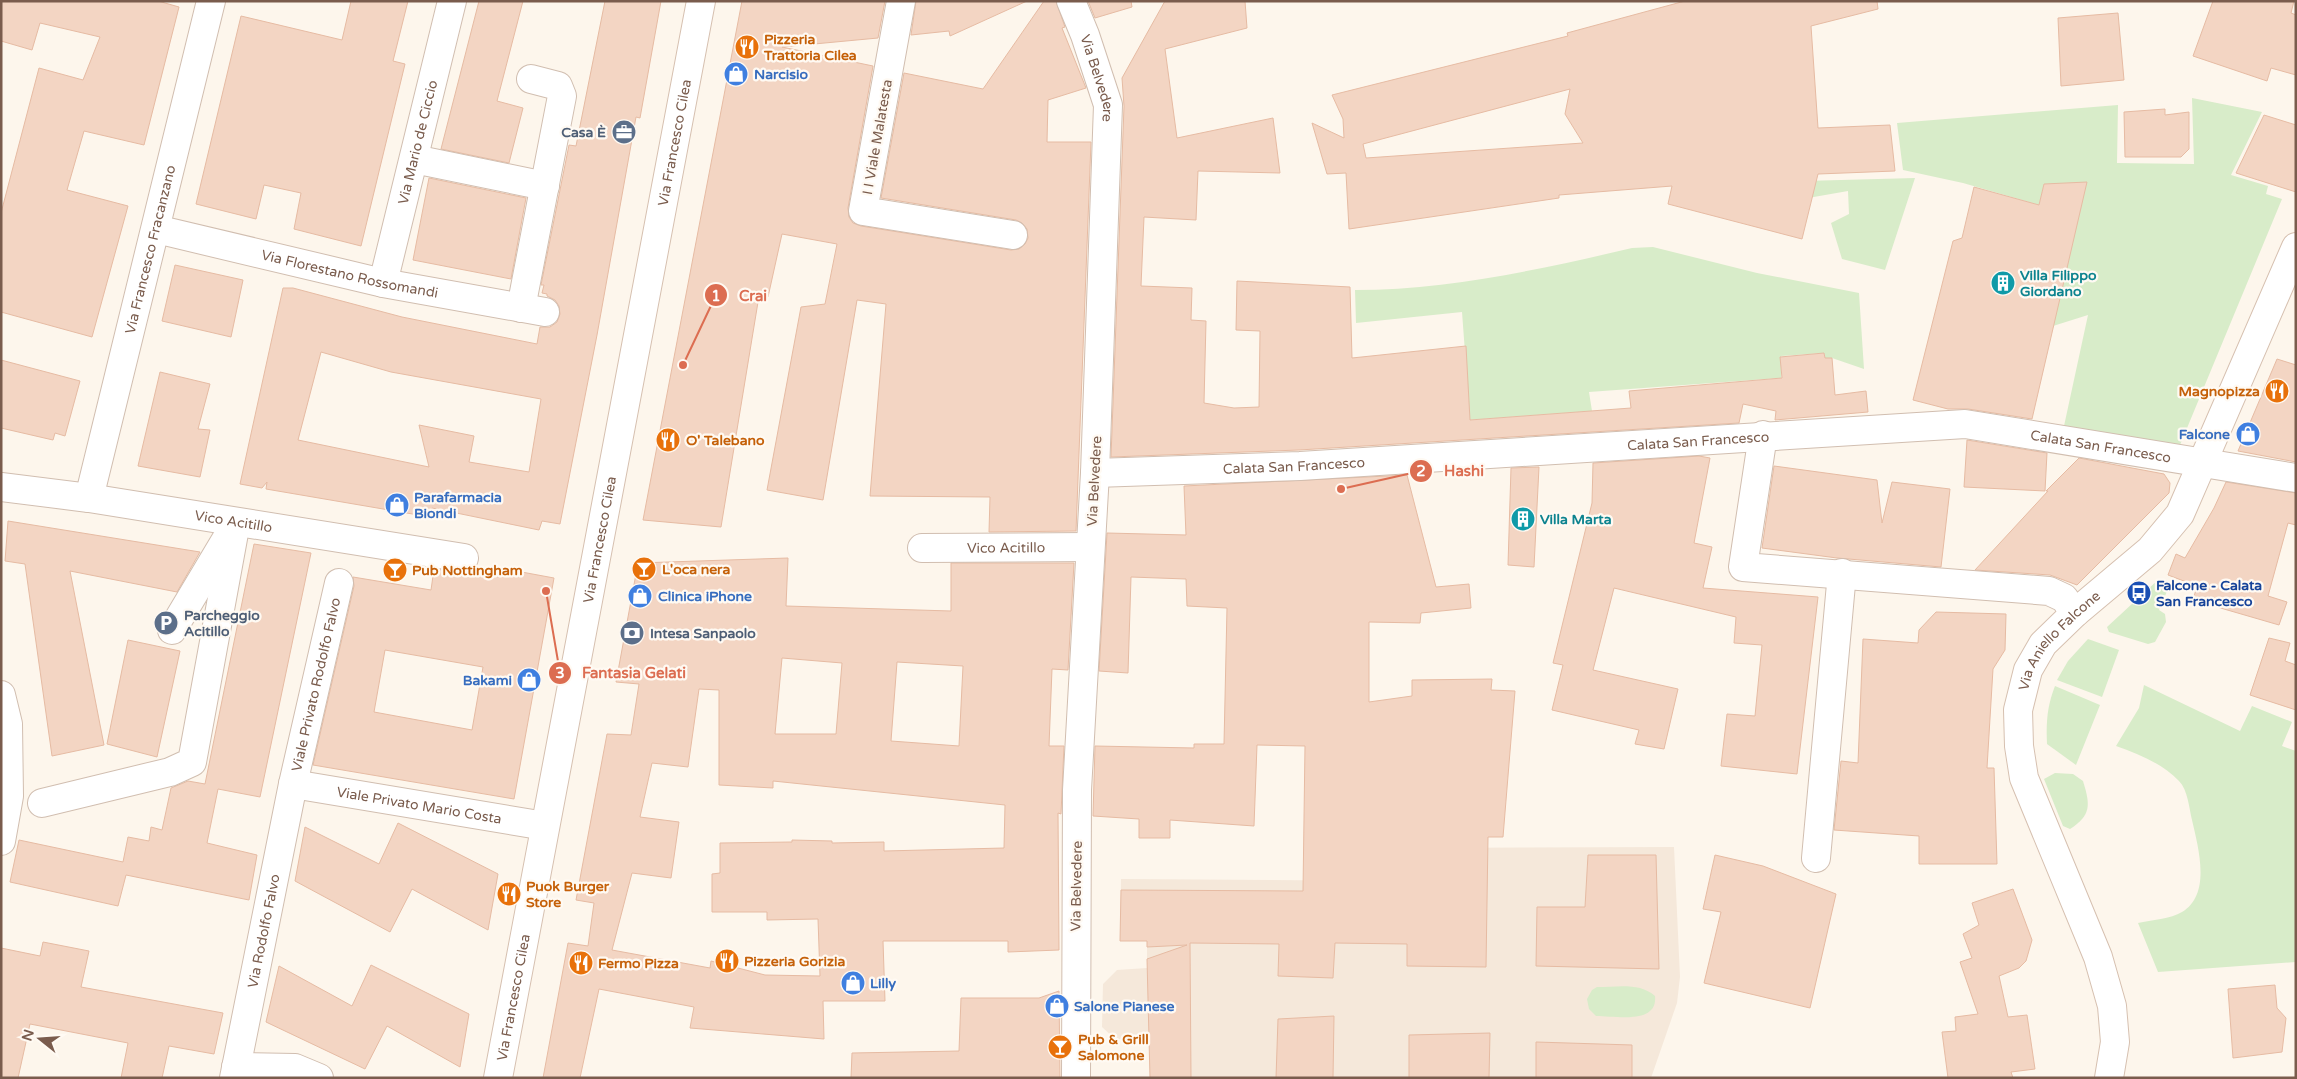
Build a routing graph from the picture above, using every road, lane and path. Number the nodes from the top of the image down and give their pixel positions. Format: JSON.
{"nodes":[{"id":1,"x":211,"y":1,"type":"edge"},
{"id":2,"x":452,"y":1,"type":"edge"},
{"id":3,"x":701,"y":1,"type":"edge"},
{"id":4,"x":901,"y":1,"type":"edge"},
{"id":5,"x":1071,"y":1,"type":"edge"},
{"id":6,"x":531,"y":79,"type":"dead end"},
{"id":7,"x":414,"y":159,"type":"junction"},
{"id":8,"x":545,"y":186,"type":"junction"},
{"id":9,"x":156,"y":229,"type":"junction"},
{"id":10,"x":1013,"y":235,"type":"dead end"},
{"id":11,"x":2296,"y":247,"type":"edge"},
{"id":12,"x":383,"y":283,"type":"junction"},
{"id":13,"x":1763,"y":435,"type":"junction"},
{"id":14,"x":2204,"y":462,"type":"junction"},
{"id":15,"x":1095,"y":473,"type":"junction"},
{"id":16,"x":2296,"y":478,"type":"edge"},
{"id":17,"x":1,"y":488,"type":"edge"},
{"id":18,"x":89,"y":498,"type":"junction"},
{"id":19,"x":236,"y":522,"type":"junction"},
{"id":20,"x":922,"y":548,"type":"dead end"},
{"id":21,"x":1090,"y":548,"type":"junction"},
{"id":22,"x":464,"y":558,"type":"dead end"},
{"id":23,"x":1842,"y":573,"type":"junction"},
{"id":24,"x":339,"y":583,"type":"dead end"},
{"id":25,"x":2075,"y":612,"type":"junction"},
{"id":26,"x":172,"y":630,"type":"dead end"},
{"id":27,"x":1,"y":695,"type":"edge"},
{"id":28,"x":293,"y":784,"type":"junction"},
{"id":29,"x":42,"y":803,"type":"dead end"},
{"id":30,"x":545,"y":826,"type":"junction"},
{"id":31,"x":1,"y":841,"type":"edge"},
{"id":32,"x":1816,"y":858,"type":"dead end"},
{"id":33,"x":235,"y":1072,"type":"edge"},
{"id":34,"x":319,"y":1078,"type":"edge"},
{"id":35,"x":498,"y":1078,"type":"edge"},
{"id":36,"x":1076,"y":1078,"type":"edge"},
{"id":37,"x":2109,"y":1078,"type":"edge"}],
"edges":[{"from":1,"to":9,"type":"street","name":"Via Francesco Fracanzano"},
{"from":2,"to":7,"type":"street","name":"Via Mario de Ciccio"},
{"from":3,"to":30,"type":"street","name":"Via Francesco Cilea"},
{"from":4,"to":10,"type":"street","name":"I I Viale Malatesta"},
{"from":5,"to":15,"type":"street","name":"Via Belvedere"},
{"from":6,"to":8,"type":"street"},
{"from":7,"to":8,"type":"street"},
{"from":7,"to":12,"type":"street","name":"Via Mario de Ciccio"},
{"from":8,"to":12,"type":"street","name":"Via Florestano Rossomandi"},
{"from":9,"to":12,"type":"street","name":"Via Florestano Rossomandi"},
{"from":9,"to":18,"type":"street","name":"Via Francesco Fracanzano"},
{"from":11,"to":14,"type":"street","name":"Via Aniello Falcone"},
{"from":13,"to":14,"type":"street","name":"Calata San Francesco"},
{"from":13,"to":15,"type":"street","name":"Calata San Francesco"},
{"from":13,"to":23,"type":"street"},
{"from":14,"to":16,"type":"street","name":"Calata San Francesco"},
{"from":14,"to":25,"type":"street","name":"Via Aniello Falcone"},
{"from":15,"to":21,"type":"street","name":"Via Belvedere"},
{"from":17,"to":18,"type":"street","name":"Vico Acitillo"},
{"from":18,"to":19,"type":"street","name":"Vico Acitillo"},
{"from":19,"to":22,"type":"street","name":"Vico Acitillo"},
{"from":19,"to":26,"type":"street"},
{"from":19,"to":29,"type":"street"},
{"from":20,"to":21,"type":"street","name":"Vico Acitillo"},
{"from":21,"to":36,"type":"street","name":"Via Belvedere"},
{"from":23,"to":25,"type":"street"},
{"from":23,"to":32,"type":"street"},
{"from":24,"to":28,"type":"street","name":"Viale Privato Rodolfo Falvo"},
{"from":25,"to":37,"type":"street","name":"Via Aniello Falcone"},
{"from":27,"to":31,"type":"street"},
{"from":28,"to":30,"type":"street","name":"Viale Privato Mario Costa"},
{"from":28,"to":33,"type":"street","name":"Via Rodolfo Falvo"},
{"from":30,"to":35,"type":"street","name":"Via Francesco Cilea"},
{"from":33,"to":34,"type":"street"}]}
